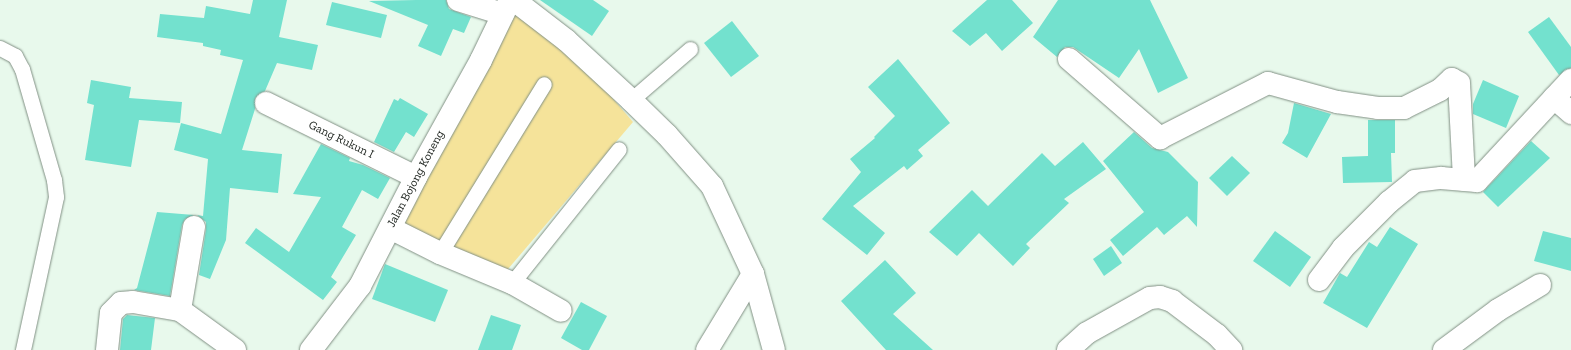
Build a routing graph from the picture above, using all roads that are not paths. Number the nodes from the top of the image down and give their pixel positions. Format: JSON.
{"nodes":[{"id":1,"x":458,"y":0,"type":"edge"},
{"id":2,"x":509,"y":5,"type":"edge"},
{"id":3,"x":0,"y":48,"type":"edge"},
{"id":4,"x":690,"y":48,"type":"dead end"},
{"id":5,"x":1069,"y":59,"type":"dead end"},
{"id":6,"x":1571,"y":80,"type":"edge"},
{"id":7,"x":544,"y":84,"type":"dead end"},
{"id":8,"x":1554,"y":98,"type":"junction"},
{"id":9,"x":631,"y":100,"type":"junction"},
{"id":10,"x":266,"y":103,"type":"dead end"},
{"id":11,"x":1571,"y":113,"type":"edge"},
{"id":12,"x":619,"y":149,"type":"dead end"},
{"id":13,"x":416,"y":177,"type":"junction"},
{"id":14,"x":1464,"y":180,"type":"junction"},
{"id":15,"x":194,"y":227,"type":"dead end"},
{"id":16,"x":390,"y":228,"type":"junction"},
{"id":17,"x":440,"y":253,"type":"junction"},
{"id":18,"x":753,"y":274,"type":"junction"},
{"id":19,"x":1319,"y":280,"type":"dead end"},
{"id":20,"x":512,"y":283,"type":"junction"},
{"id":21,"x":1540,"y":285,"type":"dead end"},
{"id":22,"x":180,"y":310,"type":"junction"},
{"id":23,"x":561,"y":311,"type":"dead end"},
{"id":24,"x":23,"y":350,"type":"edge"},
{"id":25,"x":107,"y":350,"type":"edge"},
{"id":26,"x":235,"y":350,"type":"edge"},
{"id":27,"x":311,"y":350,"type":"edge"},
{"id":28,"x":707,"y":350,"type":"edge"},
{"id":29,"x":774,"y":350,"type":"edge"},
{"id":30,"x":1068,"y":350,"type":"edge"},
{"id":31,"x":1231,"y":350,"type":"edge"},
{"id":32,"x":1444,"y":350,"type":"edge"}],
"edges":[{"from":1,"to":2,"type":"street"},
{"from":2,"to":9,"type":"street"},
{"from":2,"to":13,"type":"street","name":"Jalan Bojong Koneng"},
{"from":3,"to":24,"type":"lane"},
{"from":4,"to":9,"type":"lane"},
{"from":5,"to":14,"type":"street"},
{"from":6,"to":8,"type":"street"},
{"from":7,"to":17,"type":"lane"},
{"from":8,"to":11,"type":"street"},
{"from":8,"to":14,"type":"street"},
{"from":9,"to":18,"type":"street"},
{"from":10,"to":13,"type":"street","name":"Gang Rukun I"},
{"from":12,"to":20,"type":"lane"},
{"from":13,"to":16,"type":"street","name":"Jalan Bojong Koneng"},
{"from":14,"to":19,"type":"street"},
{"from":15,"to":22,"type":"street"},
{"from":16,"to":17,"type":"street"},
{"from":16,"to":27,"type":"street","name":"Jalan Bojong Koneng"},
{"from":17,"to":20,"type":"street"},
{"from":18,"to":28,"type":"street"},
{"from":18,"to":29,"type":"street"},
{"from":20,"to":23,"type":"street"},
{"from":21,"to":32,"type":"street"},
{"from":22,"to":25,"type":"street"},
{"from":22,"to":26,"type":"street"},
{"from":30,"to":31,"type":"street"}]}
